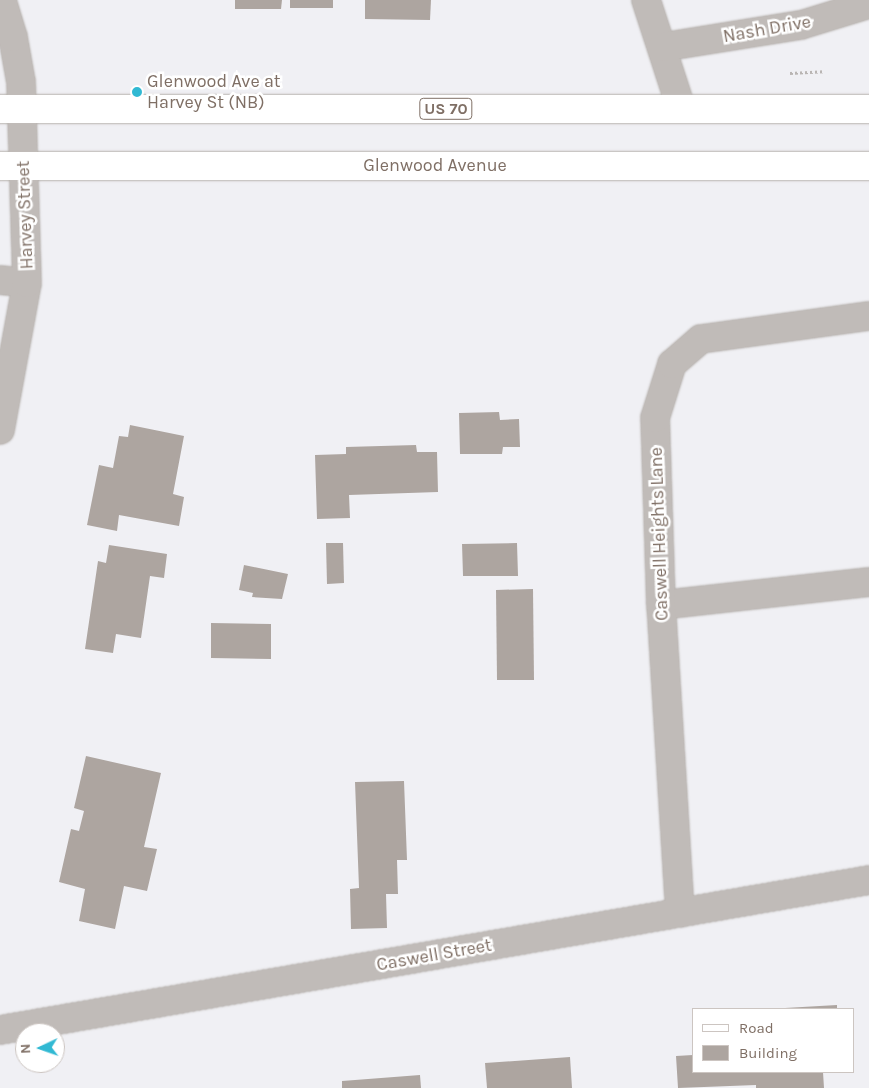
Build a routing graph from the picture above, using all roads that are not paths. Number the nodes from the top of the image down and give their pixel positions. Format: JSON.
{"nodes":[{"id":1,"x":2,"y":0,"type":"edge"},
{"id":2,"x":646,"y":0,"type":"edge"},
{"id":3,"x":869,"y":4,"type":"edge"},
{"id":4,"x":663,"y":47,"type":"junction"},
{"id":5,"x":680,"y":108,"type":"junction"},
{"id":6,"x":869,"y":109,"type":"edge"},
{"id":7,"x":11,"y":110,"type":"edge"},
{"id":8,"x":12,"y":166,"type":"edge"},
{"id":9,"x":869,"y":166,"type":"edge"},
{"id":10,"x":0,"y":280,"type":"edge"},
{"id":11,"x":27,"y":283,"type":"junction"},
{"id":12,"x":869,"y":316,"type":"edge"},
{"id":13,"x":2,"y":414,"type":"edge"},
{"id":14,"x":869,"y":582,"type":"edge"},
{"id":15,"x":661,"y":605,"type":"junction"},
{"id":16,"x":869,"y":880,"type":"edge"},
{"id":17,"x":680,"y":913,"type":"junction"},
{"id":18,"x":0,"y":1030,"type":"edge"}],
"edges":[{"from":1,"to":7,"type":"street","name":"Harvey Street"},
{"from":2,"to":4,"type":"street"},
{"from":3,"to":4,"type":"street","name":"Nash Drive"},
{"from":4,"to":5,"type":"street"},
{"from":5,"to":6,"type":"main road","number":"US 70"},
{"from":5,"to":7,"type":"main road","number":"US 70"},
{"from":7,"to":8,"type":"street","name":"Harvey Street"},
{"from":8,"to":9,"type":"main road","name":"Glenwood Avenue"},
{"from":8,"to":11,"type":"street","name":"Harvey Street"},
{"from":10,"to":11,"type":"street"},
{"from":11,"to":13,"type":"street","name":"Harvey Street"},
{"from":12,"to":15,"type":"street","name":"Caswell Heights Lane"},
{"from":14,"to":15,"type":"street"},
{"from":15,"to":17,"type":"street","name":"Caswell Heights Lane"},
{"from":16,"to":17,"type":"street","name":"Caswell Street"},
{"from":17,"to":18,"type":"street","name":"Caswell Street"}]}
